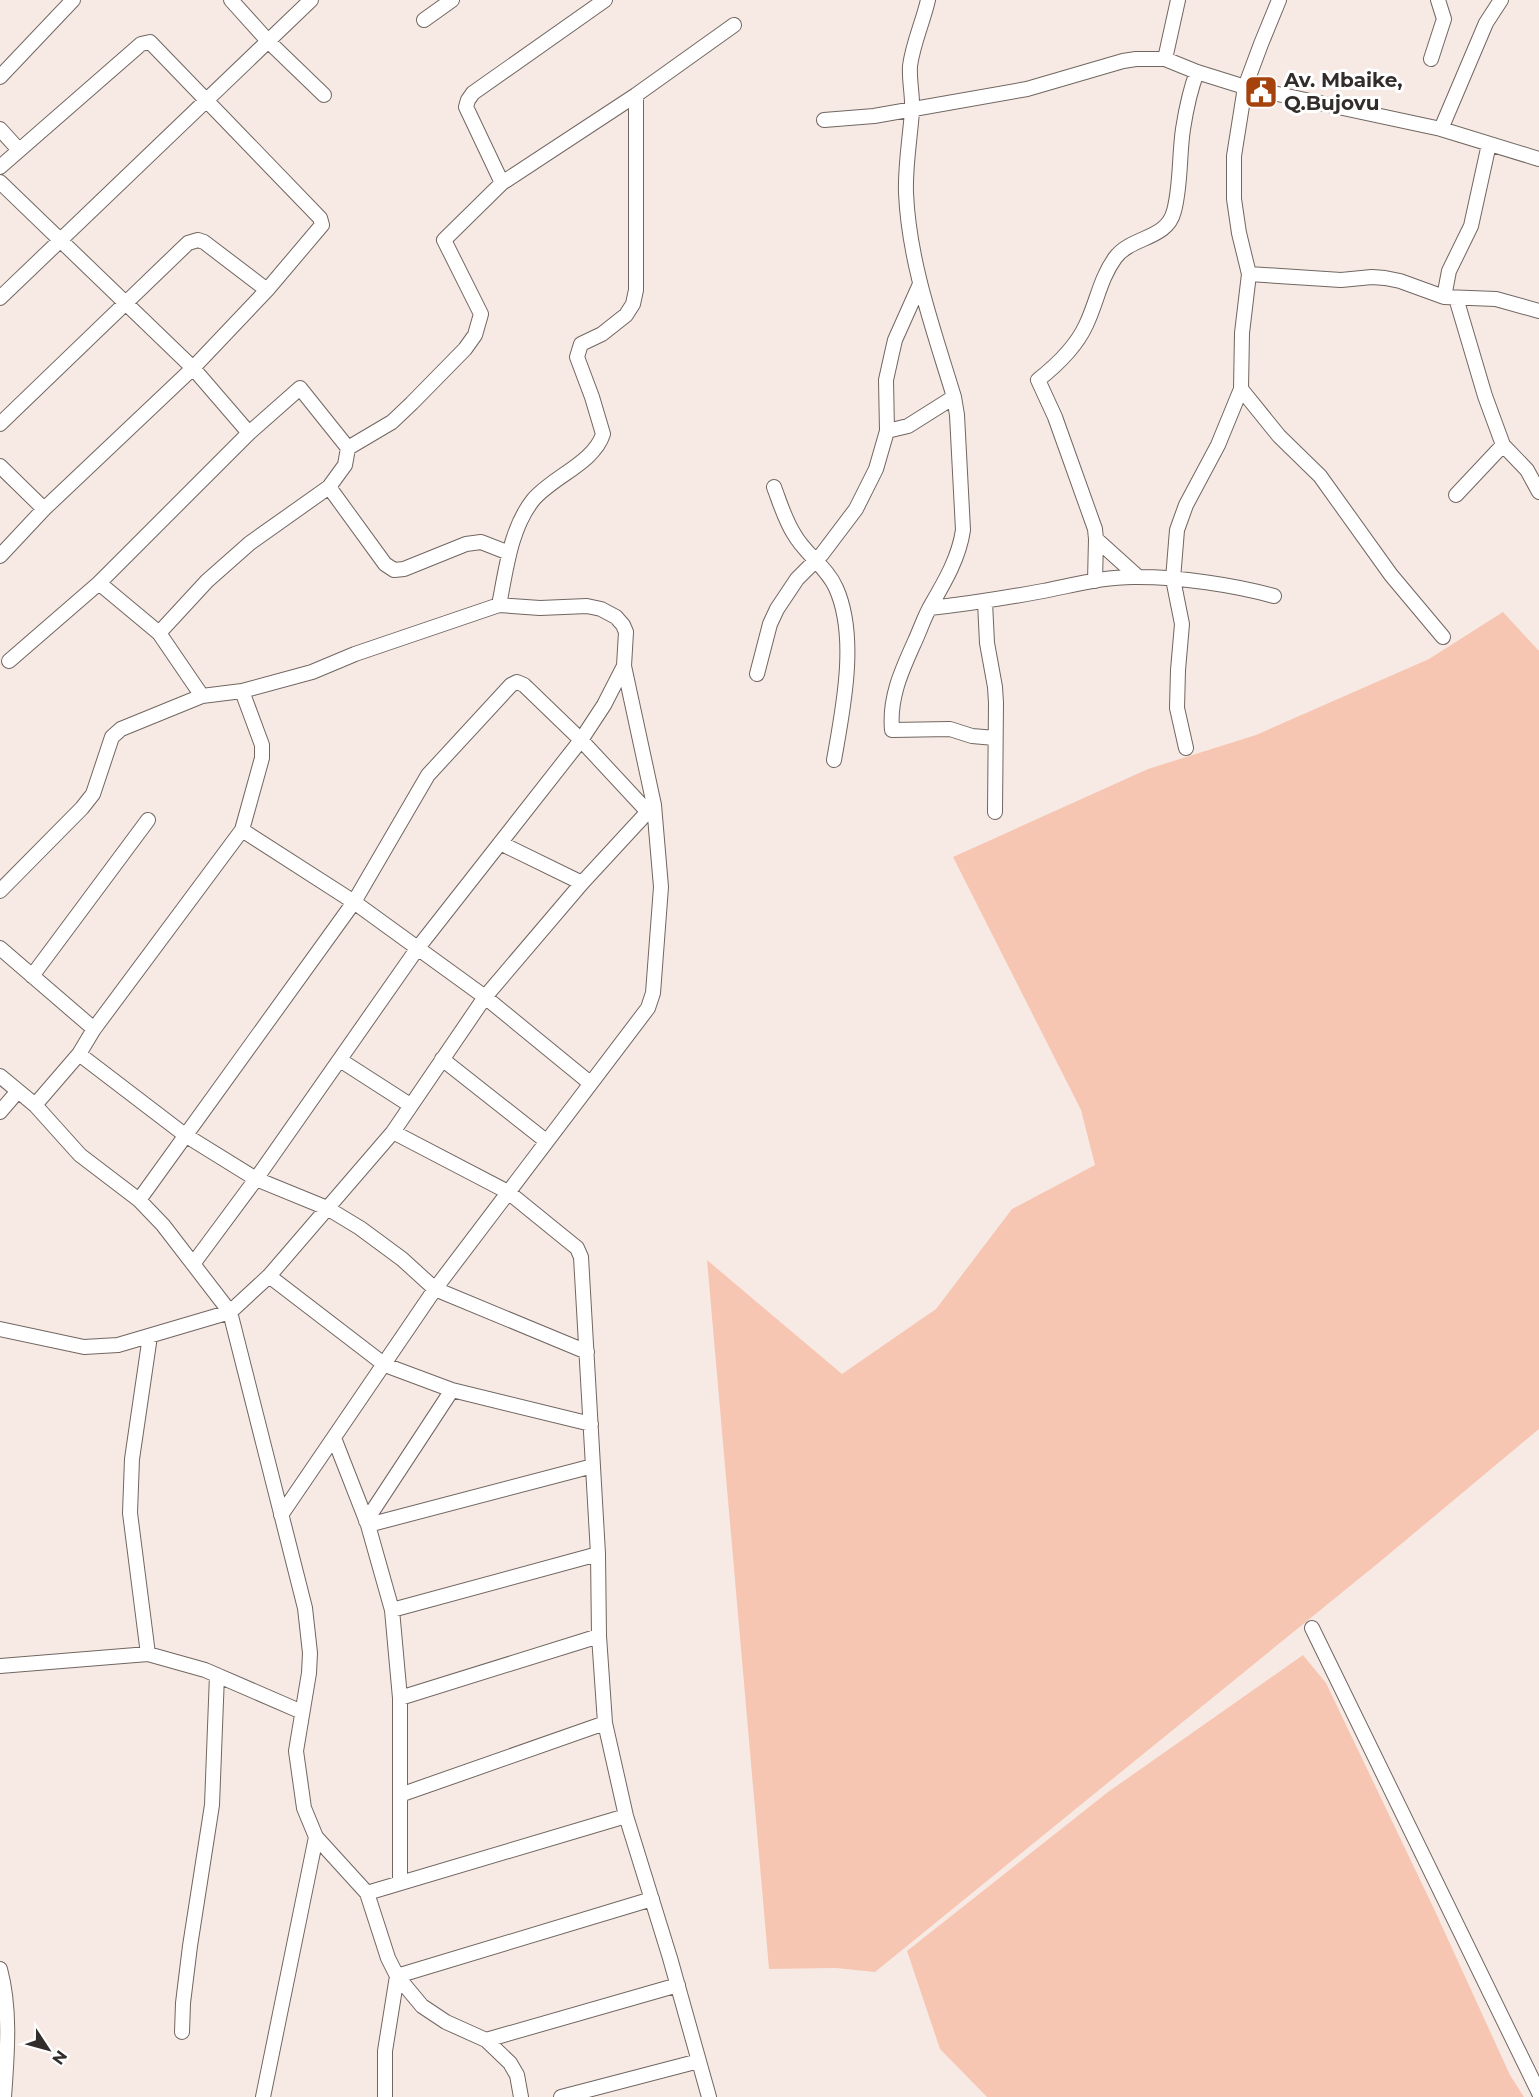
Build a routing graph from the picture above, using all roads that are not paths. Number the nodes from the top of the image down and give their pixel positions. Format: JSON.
{"nodes":[{"id":1,"x":73,"y":0,"type":"edge"},
{"id":2,"x":231,"y":0,"type":"edge"},
{"id":3,"x":310,"y":0,"type":"edge"},
{"id":4,"x":452,"y":0,"type":"edge"},
{"id":5,"x":605,"y":0,"type":"edge"},
{"id":6,"x":928,"y":0,"type":"edge"},
{"id":7,"x":1178,"y":0,"type":"edge"},
{"id":8,"x":1279,"y":0,"type":"edge"},
{"id":9,"x":1438,"y":0,"type":"edge"},
{"id":10,"x":1501,"y":0,"type":"edge"},
{"id":11,"x":424,"y":20,"type":"dead end"},
{"id":12,"x":734,"y":25,"type":"dead end"},
{"id":13,"x":268,"y":41,"type":"junction"},
{"id":14,"x":1166,"y":59,"type":"junction"},
{"id":15,"x":1431,"y":59,"type":"dead end"},
{"id":16,"x":1197,"y":72,"type":"junction"},
{"id":17,"x":0,"y":77,"type":"edge"},
{"id":18,"x":1245,"y":87,"type":"junction"},
{"id":19,"x":324,"y":95,"type":"dead end"},
{"id":20,"x":636,"y":95,"type":"junction"},
{"id":21,"x":205,"y":100,"type":"junction"},
{"id":22,"x":912,"y":109,"type":"junction"},
{"id":23,"x":824,"y":120,"type":"dead end"},
{"id":24,"x":0,"y":129,"type":"edge"},
{"id":25,"x":1441,"y":129,"type":"junction"},
{"id":26,"x":1489,"y":144,"type":"junction"},
{"id":27,"x":19,"y":150,"type":"junction"},
{"id":28,"x":1539,"y":159,"type":"edge"},
{"id":29,"x":0,"y":167,"type":"edge"},
{"id":30,"x":0,"y":182,"type":"edge"},
{"id":31,"x":502,"y":183,"type":"junction"},
{"id":32,"x":60,"y":239,"type":"junction"},
{"id":33,"x":1249,"y":274,"type":"junction"},
{"id":34,"x":920,"y":284,"type":"junction"},
{"id":35,"x":267,"y":290,"type":"junction"},
{"id":36,"x":0,"y":298,"type":"edge"},
{"id":37,"x":1450,"y":298,"type":"junction"},
{"id":38,"x":125,"y":304,"type":"junction"},
{"id":39,"x":1539,"y":311,"type":"edge"},
{"id":40,"x":193,"y":368,"type":"junction"},
{"id":41,"x":1241,"y":389,"type":"junction"},
{"id":42,"x":954,"y":397,"type":"junction"},
{"id":43,"x":0,"y":424,"type":"edge"},
{"id":44,"x":887,"y":431,"type":"junction"},
{"id":45,"x":249,"y":433,"type":"junction"},
{"id":46,"x":1503,"y":445,"type":"junction"},
{"id":47,"x":348,"y":448,"type":"junction"},
{"id":48,"x":0,"y":466,"type":"edge"},
{"id":49,"x":328,"y":487,"type":"junction"},
{"id":50,"x":774,"y":487,"type":"dead end"},
{"id":51,"x":1539,"y":492,"type":"edge"},
{"id":52,"x":1456,"y":495,"type":"dead end"},
{"id":53,"x":44,"y":509,"type":"junction"},
{"id":54,"x":1096,"y":539,"type":"junction"},
{"id":55,"x":509,"y":553,"type":"junction"},
{"id":56,"x":0,"y":556,"type":"edge"},
{"id":57,"x":816,"y":561,"type":"junction"},
{"id":58,"x":1137,"y":576,"type":"junction"},
{"id":59,"x":1173,"y":579,"type":"junction"},
{"id":60,"x":1095,"y":581,"type":"junction"},
{"id":61,"x":99,"y":583,"type":"junction"},
{"id":62,"x":1274,"y":596,"type":"dead end"},
{"id":63,"x":985,"y":602,"type":"junction"},
{"id":64,"x":499,"y":605,"type":"junction"},
{"id":65,"x":930,"y":608,"type":"junction"},
{"id":66,"x":159,"y":633,"type":"junction"},
{"id":67,"x":1443,"y":636,"type":"dead end"},
{"id":68,"x":9,"y":661,"type":"dead end"},
{"id":69,"x":624,"y":666,"type":"junction"},
{"id":70,"x":757,"y":674,"type":"dead end"},
{"id":71,"x":242,"y":692,"type":"junction"},
{"id":72,"x":202,"y":696,"type":"junction"},
{"id":73,"x":995,"y":738,"type":"junction"},
{"id":74,"x":581,"y":740,"type":"junction"},
{"id":75,"x":1186,"y":748,"type":"dead end"},
{"id":76,"x":834,"y":760,"type":"dead end"},
{"id":77,"x":651,"y":808,"type":"junction"},
{"id":78,"x":995,"y":812,"type":"dead end"},
{"id":79,"x":148,"y":820,"type":"dead end"},
{"id":80,"x":242,"y":830,"type":"junction"},
{"id":81,"x":500,"y":843,"type":"junction"},
{"id":82,"x":582,"y":883,"type":"junction"},
{"id":83,"x":0,"y":891,"type":"edge"},
{"id":84,"x":354,"y":902,"type":"junction"},
{"id":85,"x":0,"y":948,"type":"edge"},
{"id":86,"x":417,"y":949,"type":"junction"},
{"id":87,"x":32,"y":976,"type":"junction"},
{"id":88,"x":485,"y":997,"type":"junction"},
{"id":89,"x":94,"y":1029,"type":"junction"},
{"id":90,"x":79,"y":1054,"type":"junction"},
{"id":91,"x":442,"y":1059,"type":"junction"},
{"id":92,"x":340,"y":1060,"type":"junction"},
{"id":93,"x":0,"y":1076,"type":"edge"},
{"id":94,"x":590,"y":1083,"type":"junction"},
{"id":95,"x":18,"y":1091,"type":"junction"},
{"id":96,"x":36,"y":1105,"type":"junction"},
{"id":97,"x":410,"y":1105,"type":"junction"},
{"id":98,"x":0,"y":1112,"type":"edge"},
{"id":99,"x":393,"y":1132,"type":"junction"},
{"id":100,"x":185,"y":1135,"type":"junction"},
{"id":101,"x":546,"y":1141,"type":"junction"},
{"id":102,"x":256,"y":1179,"type":"junction"},
{"id":103,"x":508,"y":1192,"type":"junction"},
{"id":104,"x":140,"y":1200,"type":"junction"},
{"id":105,"x":327,"y":1208,"type":"junction"},
{"id":106,"x":193,"y":1264,"type":"junction"},
{"id":107,"x":269,"y":1276,"type":"junction"},
{"id":108,"x":435,"y":1289,"type":"junction"},
{"id":109,"x":230,"y":1312,"type":"junction"},
{"id":110,"x":0,"y":1329,"type":"edge"},
{"id":111,"x":150,"y":1336,"type":"junction"},
{"id":112,"x":587,"y":1352,"type":"junction"},
{"id":113,"x":385,"y":1365,"type":"junction"},
{"id":114,"x":452,"y":1390,"type":"junction"},
{"id":115,"x":591,"y":1424,"type":"junction"},
{"id":116,"x":334,"y":1438,"type":"junction"},
{"id":117,"x":593,"y":1466,"type":"junction"},
{"id":118,"x":281,"y":1515,"type":"junction"},
{"id":119,"x":367,"y":1523,"type":"junction"},
{"id":120,"x":598,"y":1554,"type":"junction"},
{"id":121,"x":392,"y":1610,"type":"junction"},
{"id":122,"x":1312,"y":1628,"type":"dead end"},
{"id":123,"x":599,"y":1636,"type":"junction"},
{"id":124,"x":148,"y":1654,"type":"junction"},
{"id":125,"x":0,"y":1666,"type":"edge"},
{"id":126,"x":217,"y":1674,"type":"junction"},
{"id":127,"x":400,"y":1698,"type":"junction"},
{"id":128,"x":302,"y":1712,"type":"junction"},
{"id":129,"x":605,"y":1723,"type":"junction"},
{"id":130,"x":400,"y":1796,"type":"junction"},
{"id":131,"x":626,"y":1816,"type":"junction"},
{"id":132,"x":316,"y":1837,"type":"junction"},
{"id":133,"x":400,"y":1883,"type":"junction"},
{"id":134,"x":367,"y":1893,"type":"junction"},
{"id":135,"x":652,"y":1899,"type":"junction"},
{"id":136,"x":0,"y":1969,"type":"edge"},
{"id":137,"x":397,"y":1976,"type":"junction"},
{"id":138,"x":678,"y":1985,"type":"junction"},
{"id":139,"x":2,"y":1987,"type":"edge"},
{"id":140,"x":182,"y":2032,"type":"dead end"},
{"id":141,"x":486,"y":2040,"type":"junction"},
{"id":142,"x":699,"y":2061,"type":"junction"},
{"id":143,"x":1539,"y":2093,"type":"edge"},
{"id":144,"x":4,"y":2097,"type":"edge"},
{"id":145,"x":263,"y":2097,"type":"edge"},
{"id":146,"x":384,"y":2097,"type":"edge"},
{"id":147,"x":521,"y":2097,"type":"edge"},
{"id":148,"x":561,"y":2097,"type":"edge"},
{"id":149,"x":709,"y":2097,"type":"edge"}],
"edges":[{"from":1,"to":17,"type":"street"},
{"from":2,"to":13,"type":"street"},
{"from":3,"to":13,"type":"street"},
{"from":4,"to":11,"type":"street"},
{"from":5,"to":31,"type":"street"},
{"from":6,"to":22,"type":"street"},
{"from":7,"to":14,"type":"street"},
{"from":8,"to":18,"type":"street"},
{"from":9,"to":15,"type":"street"},
{"from":10,"to":25,"type":"street"},
{"from":12,"to":20,"type":"street"},
{"from":13,"to":19,"type":"street"},
{"from":13,"to":21,"type":"street"},
{"from":14,"to":16,"type":"street"},
{"from":14,"to":22,"type":"street"},
{"from":16,"to":18,"type":"street"},
{"from":16,"to":54,"type":"street"},
{"from":18,"to":25,"type":"street"},
{"from":18,"to":33,"type":"street"},
{"from":20,"to":31,"type":"street"},
{"from":20,"to":55,"type":"street"},
{"from":21,"to":27,"type":"street"},
{"from":21,"to":32,"type":"street"},
{"from":21,"to":35,"type":"street"},
{"from":22,"to":23,"type":"street"},
{"from":22,"to":34,"type":"street"},
{"from":24,"to":27,"type":"street"},
{"from":25,"to":26,"type":"street"},
{"from":26,"to":28,"type":"street"},
{"from":26,"to":37,"type":"street"},
{"from":27,"to":29,"type":"street"},
{"from":30,"to":32,"type":"street"},
{"from":31,"to":47,"type":"street"},
{"from":32,"to":36,"type":"street"},
{"from":32,"to":38,"type":"street"},
{"from":33,"to":37,"type":"street"},
{"from":33,"to":41,"type":"street"},
{"from":34,"to":42,"type":"street"},
{"from":34,"to":44,"type":"street"},
{"from":35,"to":38,"type":"street"},
{"from":35,"to":40,"type":"street"},
{"from":37,"to":39,"type":"street"},
{"from":37,"to":46,"type":"street"},
{"from":38,"to":40,"type":"street"},
{"from":38,"to":43,"type":"street"},
{"from":40,"to":45,"type":"street"},
{"from":40,"to":53,"type":"street"},
{"from":41,"to":59,"type":"street"},
{"from":41,"to":67,"type":"street"},
{"from":42,"to":44,"type":"street"},
{"from":42,"to":65,"type":"street"},
{"from":44,"to":57,"type":"street"},
{"from":45,"to":47,"type":"street"},
{"from":45,"to":61,"type":"street"},
{"from":46,"to":51,"type":"street"},
{"from":46,"to":52,"type":"street"},
{"from":47,"to":49,"type":"street"},
{"from":48,"to":53,"type":"street"},
{"from":49,"to":55,"type":"street"},
{"from":49,"to":66,"type":"street"},
{"from":50,"to":57,"type":"street"},
{"from":53,"to":56,"type":"street"},
{"from":54,"to":58,"type":"street"},
{"from":54,"to":60,"type":"street"},
{"from":55,"to":64,"type":"street"},
{"from":57,"to":70,"type":"street"},
{"from":57,"to":76,"type":"street"},
{"from":58,"to":59,"type":"street"},
{"from":58,"to":60,"type":"street"},
{"from":59,"to":62,"type":"street"},
{"from":59,"to":75,"type":"street"},
{"from":60,"to":63,"type":"street"},
{"from":61,"to":66,"type":"street"},
{"from":61,"to":68,"type":"street"},
{"from":63,"to":65,"type":"street"},
{"from":63,"to":73,"type":"street"},
{"from":64,"to":69,"type":"street"},
{"from":64,"to":71,"type":"street"},
{"from":65,"to":73,"type":"street"},
{"from":66,"to":72,"type":"street"},
{"from":69,"to":74,"type":"street"},
{"from":69,"to":77,"type":"street"},
{"from":71,"to":72,"type":"street"},
{"from":71,"to":80,"type":"street"},
{"from":72,"to":83,"type":"street"},
{"from":73,"to":78,"type":"street"},
{"from":74,"to":77,"type":"street"},
{"from":74,"to":81,"type":"street"},
{"from":74,"to":84,"type":"street"},
{"from":77,"to":82,"type":"street"},
{"from":77,"to":94,"type":"street"},
{"from":79,"to":87,"type":"street"},
{"from":80,"to":84,"type":"street"},
{"from":80,"to":89,"type":"street"},
{"from":81,"to":82,"type":"street"},
{"from":81,"to":86,"type":"street"},
{"from":82,"to":88,"type":"street"},
{"from":84,"to":86,"type":"street"},
{"from":84,"to":100,"type":"street"},
{"from":85,"to":87,"type":"street"},
{"from":86,"to":88,"type":"street"},
{"from":86,"to":92,"type":"street"},
{"from":87,"to":89,"type":"street"},
{"from":88,"to":91,"type":"street"},
{"from":88,"to":94,"type":"street"},
{"from":89,"to":90,"type":"street"},
{"from":90,"to":96,"type":"street"},
{"from":90,"to":100,"type":"street"},
{"from":91,"to":97,"type":"street"},
{"from":91,"to":101,"type":"street"},
{"from":92,"to":97,"type":"street"},
{"from":92,"to":102,"type":"street"},
{"from":93,"to":95,"type":"street"},
{"from":94,"to":101,"type":"street"},
{"from":95,"to":96,"type":"street"},
{"from":95,"to":98,"type":"street"},
{"from":96,"to":104,"type":"street"},
{"from":97,"to":99,"type":"street"},
{"from":99,"to":103,"type":"street"},
{"from":99,"to":105,"type":"street"},
{"from":100,"to":102,"type":"street"},
{"from":100,"to":104,"type":"street"},
{"from":101,"to":103,"type":"street"},
{"from":102,"to":105,"type":"street"},
{"from":102,"to":106,"type":"street"},
{"from":103,"to":108,"type":"street"},
{"from":103,"to":112,"type":"street"},
{"from":104,"to":106,"type":"street"},
{"from":105,"to":107,"type":"street"},
{"from":105,"to":108,"type":"street"},
{"from":106,"to":109,"type":"street"},
{"from":107,"to":109,"type":"street"},
{"from":107,"to":113,"type":"street"},
{"from":108,"to":112,"type":"street"},
{"from":108,"to":113,"type":"street"},
{"from":109,"to":111,"type":"street"},
{"from":109,"to":118,"type":"street"},
{"from":110,"to":111,"type":"street"},
{"from":111,"to":124,"type":"street"},
{"from":112,"to":115,"type":"street"},
{"from":113,"to":114,"type":"street"},
{"from":113,"to":116,"type":"street"},
{"from":114,"to":115,"type":"street"},
{"from":114,"to":119,"type":"street"},
{"from":115,"to":117,"type":"street"},
{"from":116,"to":118,"type":"street"},
{"from":116,"to":119,"type":"street"},
{"from":117,"to":119,"type":"street"},
{"from":117,"to":120,"type":"street"},
{"from":118,"to":128,"type":"street"},
{"from":119,"to":121,"type":"street"},
{"from":120,"to":121,"type":"street"},
{"from":120,"to":123,"type":"street"},
{"from":121,"to":127,"type":"street"},
{"from":122,"to":143,"type":"street"},
{"from":123,"to":127,"type":"street"},
{"from":123,"to":129,"type":"street"},
{"from":124,"to":125,"type":"street"},
{"from":124,"to":126,"type":"street"},
{"from":126,"to":128,"type":"street"},
{"from":126,"to":140,"type":"street"},
{"from":127,"to":130,"type":"street"},
{"from":128,"to":132,"type":"street"},
{"from":129,"to":130,"type":"street"},
{"from":129,"to":131,"type":"street"},
{"from":130,"to":133,"type":"street"},
{"from":131,"to":133,"type":"street"},
{"from":131,"to":135,"type":"street"},
{"from":132,"to":134,"type":"street"},
{"from":132,"to":145,"type":"street"},
{"from":133,"to":134,"type":"street"},
{"from":134,"to":137,"type":"street"},
{"from":135,"to":137,"type":"street"},
{"from":135,"to":138,"type":"street"},
{"from":136,"to":139,"type":"street"},
{"from":137,"to":141,"type":"street"},
{"from":137,"to":146,"type":"street"},
{"from":138,"to":141,"type":"street"},
{"from":138,"to":142,"type":"street"},
{"from":139,"to":144,"type":"street"},
{"from":141,"to":147,"type":"street"},
{"from":142,"to":148,"type":"street"},
{"from":142,"to":149,"type":"street"}]}
